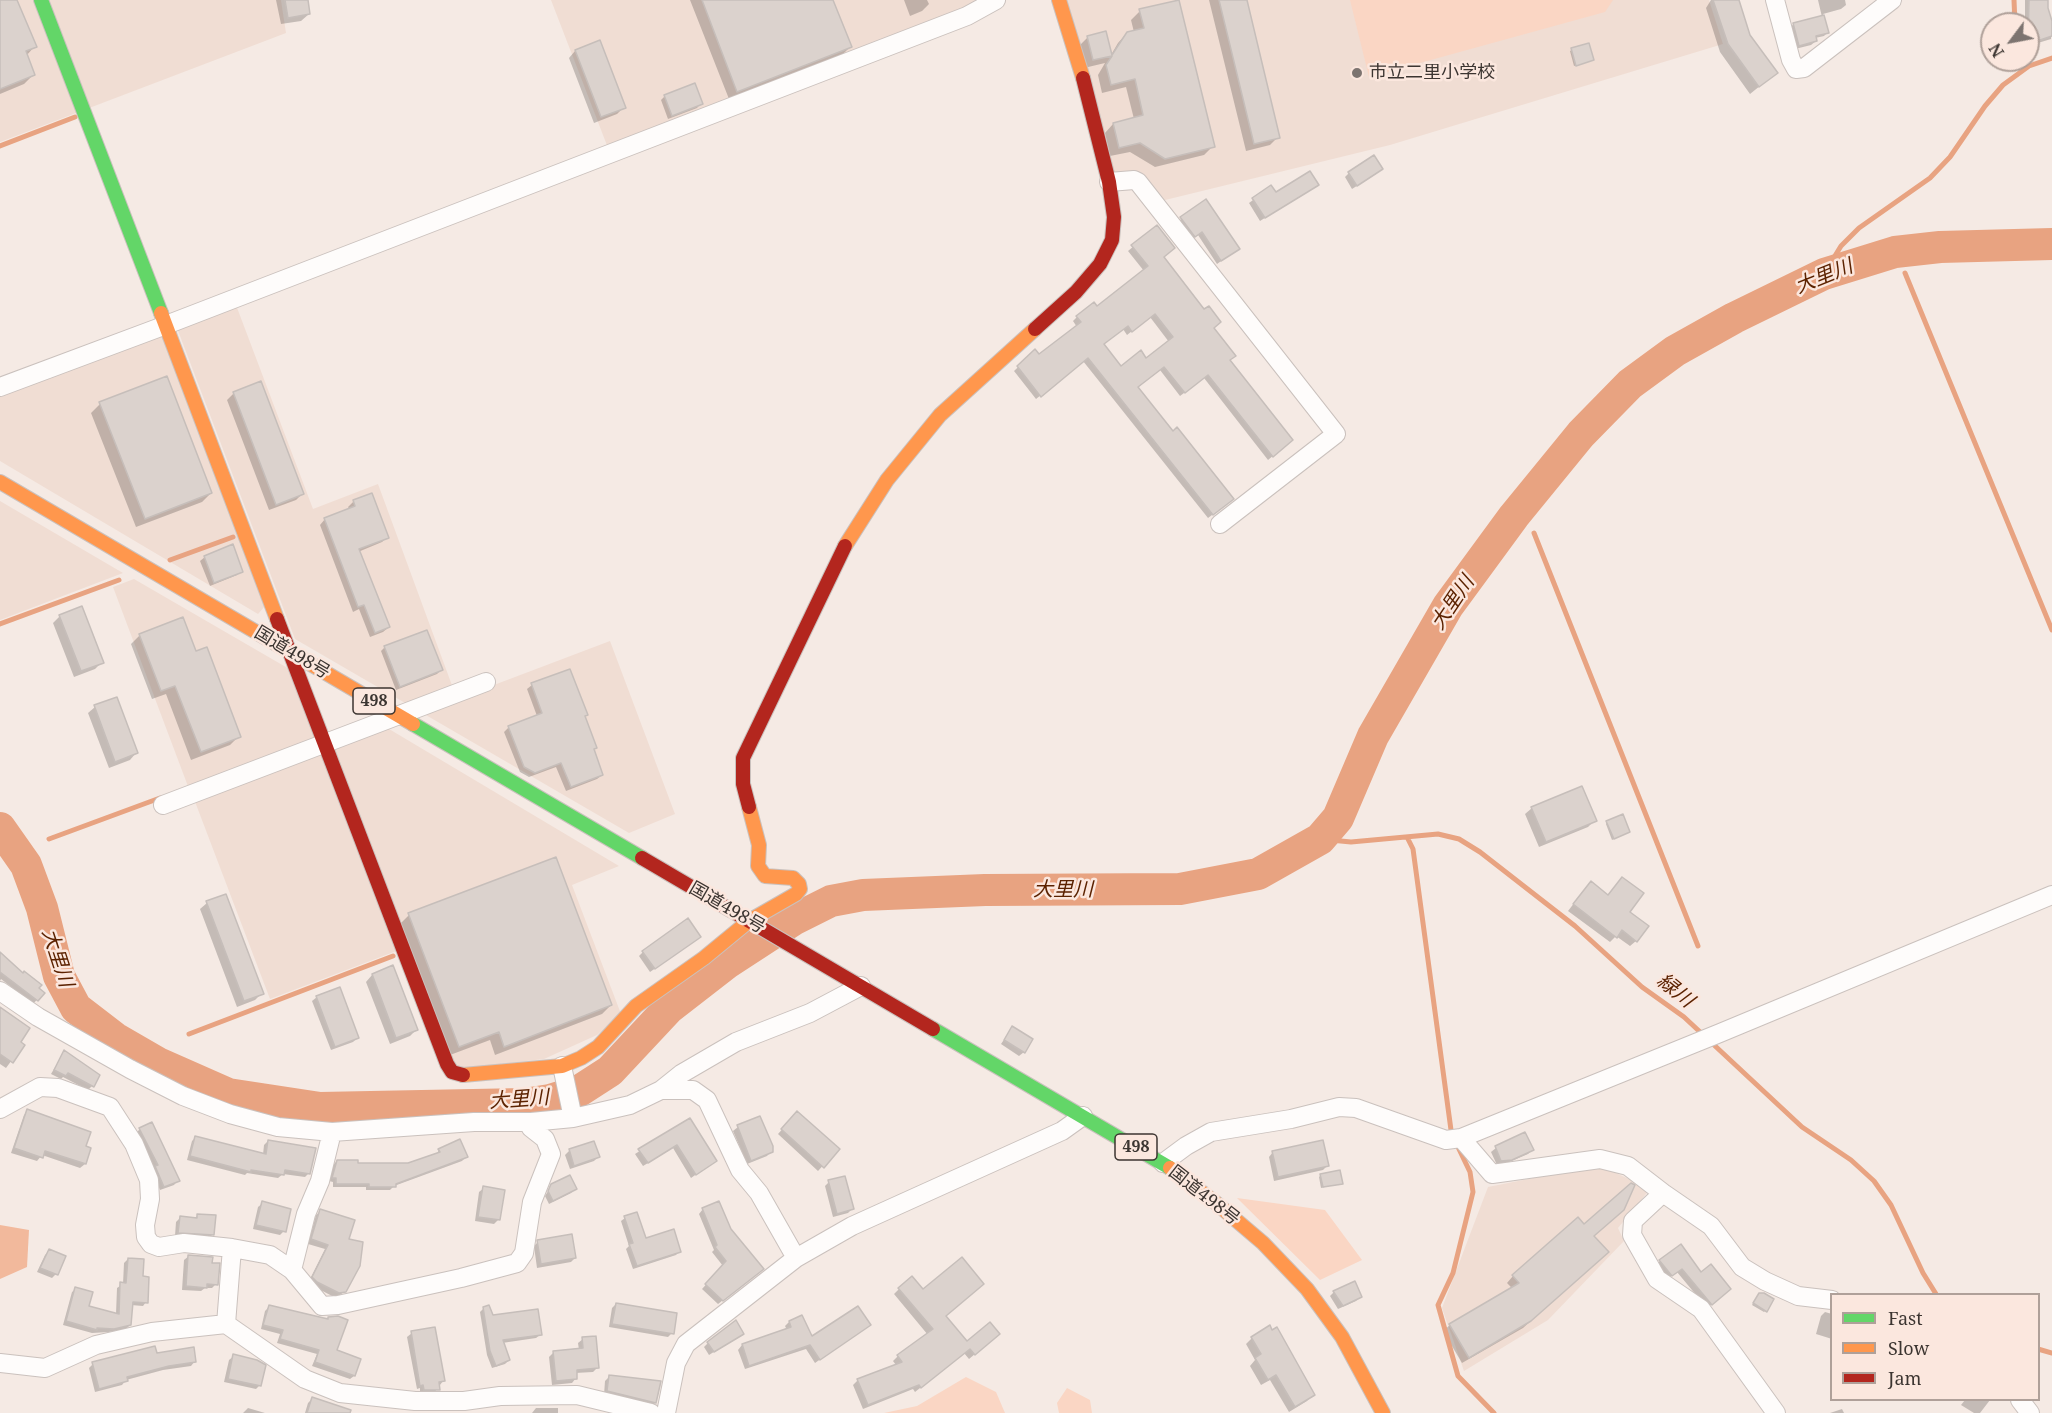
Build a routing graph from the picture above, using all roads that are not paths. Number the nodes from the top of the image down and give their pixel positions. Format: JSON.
{"nodes":[{"id":1,"x":41,"y":0,"type":"edge"},
{"id":2,"x":996,"y":0,"type":"edge"},
{"id":3,"x":1059,"y":0,"type":"edge"},
{"id":4,"x":1775,"y":0,"type":"edge"},
{"id":5,"x":1892,"y":0,"type":"edge"},
{"id":6,"x":1109,"y":182,"type":"junction"},
{"id":7,"x":166,"y":325,"type":"junction"},
{"id":8,"x":0,"y":387,"type":"edge"},
{"id":9,"x":0,"y":482,"type":"edge"},
{"id":10,"x":1220,"y":524,"type":"dead end"},
{"id":11,"x":289,"y":650,"type":"junction"},
{"id":12,"x":486,"y":682,"type":"dead end"},
{"id":13,"x":398,"y":715,"type":"junction"},
{"id":14,"x":325,"y":743,"type":"junction"},
{"id":15,"x":163,"y":805,"type":"dead end"},
{"id":16,"x":2052,"y":895,"type":"edge"},
{"id":17,"x":748,"y":921,"type":"junction"},
{"id":18,"x":861,"y":986,"type":"junction"},
{"id":19,"x":0,"y":991,"type":"edge"},
{"id":20,"x":562,"y":1066,"type":"junction"},
{"id":21,"x":661,"y":1090,"type":"junction"},
{"id":22,"x":0,"y":1109,"type":"edge"},
{"id":23,"x":1083,"y":1116,"type":"junction"},
{"id":24,"x":573,"y":1118,"type":"junction"},
{"id":25,"x":531,"y":1122,"type":"junction"},
{"id":26,"x":332,"y":1132,"type":"junction"},
{"id":27,"x":1453,"y":1139,"type":"junction"},
{"id":28,"x":1163,"y":1163,"type":"junction"},
{"id":29,"x":1663,"y":1193,"type":"junction"},
{"id":30,"x":232,"y":1248,"type":"junction"},
{"id":31,"x":796,"y":1258,"type":"junction"},
{"id":32,"x":292,"y":1270,"type":"junction"},
{"id":33,"x":1830,"y":1300,"type":"edge"},
{"id":34,"x":226,"y":1324,"type":"junction"},
{"id":35,"x":0,"y":1363,"type":"edge"},
{"id":36,"x":2021,"y":1401,"type":"edge"},
{"id":37,"x":651,"y":1413,"type":"edge"},
{"id":38,"x":666,"y":1413,"type":"edge"},
{"id":39,"x":1383,"y":1413,"type":"edge"},
{"id":40,"x":1776,"y":1413,"type":"edge"},
{"id":41,"x":2030,"y":1413,"type":"edge"}],
"edges":[{"from":1,"to":7,"type":"main road"},
{"from":2,"to":7,"type":"street"},
{"from":3,"to":6,"type":"main road"},
{"from":4,"to":5,"type":"street"},
{"from":6,"to":10,"type":"street"},
{"from":6,"to":17,"type":"main road"},
{"from":7,"to":8,"type":"street"},
{"from":7,"to":11,"type":"main road"},
{"from":9,"to":11,"type":"main road","name":"国道498号","number":"498"},
{"from":11,"to":13,"type":"main road","name":"国道498号","number":"498"},
{"from":11,"to":14,"type":"main road"},
{"from":12,"to":13,"type":"street"},
{"from":13,"to":14,"type":"street"},
{"from":13,"to":17,"type":"main road","name":"国道498号","number":"498"},
{"from":14,"to":15,"type":"street"},
{"from":14,"to":20,"type":"main road"},
{"from":16,"to":27,"type":"street"},
{"from":17,"to":18,"type":"main road","name":"国道498号","number":"498"},
{"from":17,"to":20,"type":"main road"},
{"from":18,"to":21,"type":"street"},
{"from":18,"to":23,"type":"main road","name":"国道498号","number":"498"},
{"from":19,"to":26,"type":"street"},
{"from":20,"to":24,"type":"street"},
{"from":21,"to":24,"type":"street"},
{"from":21,"to":31,"type":"street"},
{"from":22,"to":30,"type":"street"},
{"from":23,"to":28,"type":"main road","name":"国道498号","number":"498"},
{"from":23,"to":31,"type":"street"},
{"from":24,"to":25,"type":"street"},
{"from":25,"to":26,"type":"street"},
{"from":25,"to":32,"type":"street"},
{"from":26,"to":32,"type":"street"},
{"from":27,"to":28,"type":"street"},
{"from":27,"to":29,"type":"street"},
{"from":28,"to":39,"type":"main road","name":"国道498号","number":"498"},
{"from":29,"to":33,"type":"street"},
{"from":29,"to":40,"type":"street"},
{"from":30,"to":32,"type":"street"},
{"from":30,"to":34,"type":"street"},
{"from":31,"to":38,"type":"street"},
{"from":34,"to":35,"type":"street"},
{"from":34,"to":37,"type":"street"},
{"from":36,"to":41,"type":"street"}]}
